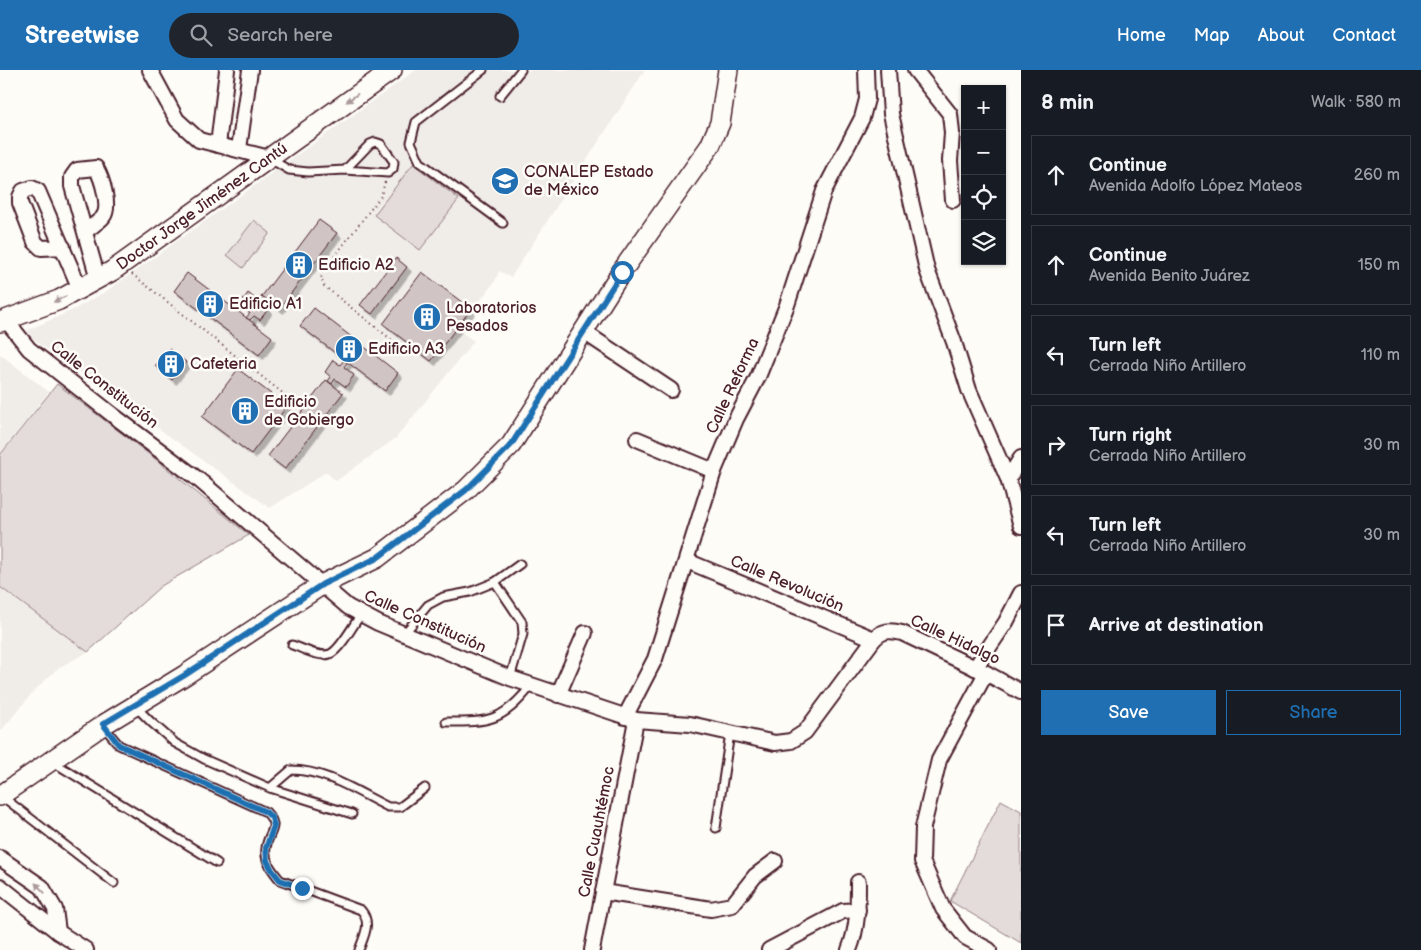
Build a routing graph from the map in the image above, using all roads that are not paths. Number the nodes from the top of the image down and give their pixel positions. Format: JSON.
{"nodes":[{"id":1,"x":150,"y":70,"type":"edge"},
{"id":2,"x":228,"y":70,"type":"edge"},
{"id":3,"x":250,"y":70,"type":"edge"},
{"id":4,"x":483,"y":70,"type":"edge"},
{"id":5,"x":521,"y":70,"type":"edge"},
{"id":6,"x":728,"y":70,"type":"edge"},
{"id":7,"x":866,"y":70,"type":"edge"},
{"id":8,"x":888,"y":70,"type":"edge"},
{"id":9,"x":915,"y":70,"type":"edge"},
{"id":10,"x":388,"y":72,"type":"edge"},
{"id":11,"x":500,"y":96,"type":"dead end"},
{"id":12,"x":218,"y":145,"type":"junction"},
{"id":13,"x":239,"y":149,"type":"junction"},
{"id":14,"x":269,"y":158,"type":"junction"},
{"id":15,"x":345,"y":170,"type":"junction"},
{"id":16,"x":953,"y":200,"type":"dead end"},
{"id":17,"x":503,"y":223,"type":"dead end"},
{"id":18,"x":85,"y":232,"type":"dead end"},
{"id":19,"x":63,"y":247,"type":"dead end"},
{"id":20,"x":98,"y":279,"type":"junction"},
{"id":21,"x":80,"y":289,"type":"junction"},
{"id":22,"x":3,"y":321,"type":"edge"},
{"id":23,"x":584,"y":332,"type":"junction"},
{"id":24,"x":671,"y":390,"type":"dead end"},
{"id":25,"x":637,"y":439,"type":"dead end"},
{"id":26,"x":1021,"y":458,"type":"edge"},
{"id":27,"x":714,"y":471,"type":"junction"},
{"id":28,"x":1008,"y":479,"type":"junction"},
{"id":29,"x":1021,"y":526,"type":"edge"},
{"id":30,"x":687,"y":561,"type":"junction"},
{"id":31,"x":520,"y":564,"type":"dead end"},
{"id":32,"x":495,"y":582,"type":"junction"},
{"id":33,"x":323,"y":584,"type":"junction"},
{"id":34,"x":1021,"y":593,"type":"edge"},
{"id":35,"x":361,"y":614,"type":"junction"},
{"id":36,"x":585,"y":633,"type":"dead end"},
{"id":37,"x":404,"y":634,"type":"junction"},
{"id":38,"x":874,"y":639,"type":"junction"},
{"id":39,"x":292,"y":645,"type":"dead end"},
{"id":40,"x":980,"y":670,"type":"junction"},
{"id":41,"x":510,"y":678,"type":"junction"},
{"id":42,"x":531,"y":686,"type":"junction"},
{"id":43,"x":1021,"y":692,"type":"edge"},
{"id":44,"x":558,"y":695,"type":"junction"},
{"id":45,"x":135,"y":705,"type":"junction"},
{"id":46,"x":631,"y":719,"type":"junction"},
{"id":47,"x":446,"y":722,"type":"dead end"},
{"id":48,"x":103,"y":724,"type":"junction"},
{"id":49,"x":730,"y":733,"type":"junction"},
{"id":50,"x":51,"y":761,"type":"junction"},
{"id":51,"x":270,"y":788,"type":"junction"},
{"id":52,"x":425,"y":788,"type":"dead end"},
{"id":53,"x":0,"y":796,"type":"edge"},
{"id":54,"x":352,"y":814,"type":"dead end"},
{"id":55,"x":716,"y":828,"type":"dead end"},
{"id":56,"x":0,"y":858,"type":"edge"},
{"id":57,"x":775,"y":860,"type":"dead end"},
{"id":58,"x":217,"y":863,"type":"dead end"},
{"id":59,"x":858,"y":882,"type":"dead end"},
{"id":60,"x":114,"y":884,"type":"dead end"},
{"id":61,"x":0,"y":886,"type":"edge"},
{"id":62,"x":603,"y":892,"type":"junction"},
{"id":63,"x":858,"y":910,"type":"junction"},
{"id":64,"x":58,"y":932,"type":"junction"},
{"id":65,"x":86,"y":950,"type":"edge"},
{"id":66,"x":359,"y":950,"type":"edge"},
{"id":67,"x":592,"y":950,"type":"edge"},
{"id":68,"x":769,"y":950,"type":"edge"},
{"id":69,"x":850,"y":950,"type":"edge"},
{"id":70,"x":989,"y":950,"type":"edge"}],
"edges":[{"from":1,"to":12,"type":"street"},
{"from":2,"to":12,"type":"street"},
{"from":3,"to":13,"type":"street"},
{"from":4,"to":17,"type":"lane"},
{"from":5,"to":11,"type":"lane"},
{"from":6,"to":23,"type":"street"},
{"from":7,"to":27,"type":"street","name":"Calle Reforma"},
{"from":8,"to":28,"type":"street"},
{"from":9,"to":16,"type":"street"},
{"from":10,"to":14,"type":"street","name":"Doctor Jorge Jiménez Cantú","one_way":true},
{"from":12,"to":13,"type":"street"},
{"from":13,"to":14,"type":"street"},
{"from":14,"to":15,"type":"lane"},
{"from":14,"to":20,"type":"street","name":"Doctor Jorge Jiménez Cantú"},
{"from":15,"to":15,"type":"lane"},
{"from":18,"to":20,"type":"street"},
{"from":19,"to":21,"type":"street"},
{"from":20,"to":21,"type":"street","name":"Doctor Jorge Jiménez Cantú"},
{"from":21,"to":22,"type":"street","name":"Doctor Jorge Jiménez Cantú","one_way":true},
{"from":22,"to":33,"type":"street","name":"Calle Constitución"},
{"from":23,"to":24,"type":"street"},
{"from":23,"to":33,"type":"street"},
{"from":25,"to":27,"type":"street"},
{"from":26,"to":28,"type":"street"},
{"from":27,"to":30,"type":"street","name":"Calle Reforma"},
{"from":28,"to":29,"type":"street"},
{"from":30,"to":38,"type":"street","name":"Calle Revolución"},
{"from":30,"to":46,"type":"street","name":"Calle Reforma"},
{"from":31,"to":32,"type":"lane"},
{"from":32,"to":37,"type":"lane"},
{"from":32,"to":41,"type":"lane"},
{"from":33,"to":35,"type":"street","name":"Calle Constitución"},
{"from":33,"to":45,"type":"street"},
{"from":34,"to":40,"type":"street"},
{"from":35,"to":37,"type":"street","name":"Calle Constitución"},
{"from":35,"to":39,"type":"lane"},
{"from":36,"to":44,"type":"street"},
{"from":37,"to":41,"type":"street","name":"Calle Constitución"},
{"from":38,"to":40,"type":"street","name":"Calle Hidalgo"},
{"from":38,"to":49,"type":"street","name":"Calle Constitución"},
{"from":40,"to":43,"type":"street","name":"Calle Hidalgo"},
{"from":40,"to":70,"type":"street"},
{"from":41,"to":42,"type":"street","name":"Calle Constitución"},
{"from":42,"to":44,"type":"street","name":"Calle Constitución"},
{"from":42,"to":47,"type":"lane"},
{"from":44,"to":46,"type":"street","name":"Calle Constitución"},
{"from":45,"to":48,"type":"street"},
{"from":45,"to":51,"type":"lane"},
{"from":46,"to":49,"type":"street","name":"Calle Constitución"},
{"from":46,"to":62,"type":"street","name":"Calle Cuauhtémoc"},
{"from":48,"to":50,"type":"street"},
{"from":48,"to":66,"type":"lane"},
{"from":49,"to":55,"type":"lane"},
{"from":50,"to":53,"type":"street"},
{"from":50,"to":58,"type":"lane"},
{"from":51,"to":52,"type":"lane"},
{"from":51,"to":54,"type":"lane"},
{"from":53,"to":60,"type":"lane"},
{"from":64,"to":56,"type":"street","one_way":true},
{"from":57,"to":62,"type":"street"},
{"from":59,"to":63,"type":"street"},
{"from":61,"to":64,"type":"street"},
{"from":62,"to":67,"type":"street","name":"Calle Cuauhtémoc"},
{"from":63,"to":68,"type":"street"},
{"from":63,"to":69,"type":"street"},
{"from":64,"to":65,"type":"street"}]}
